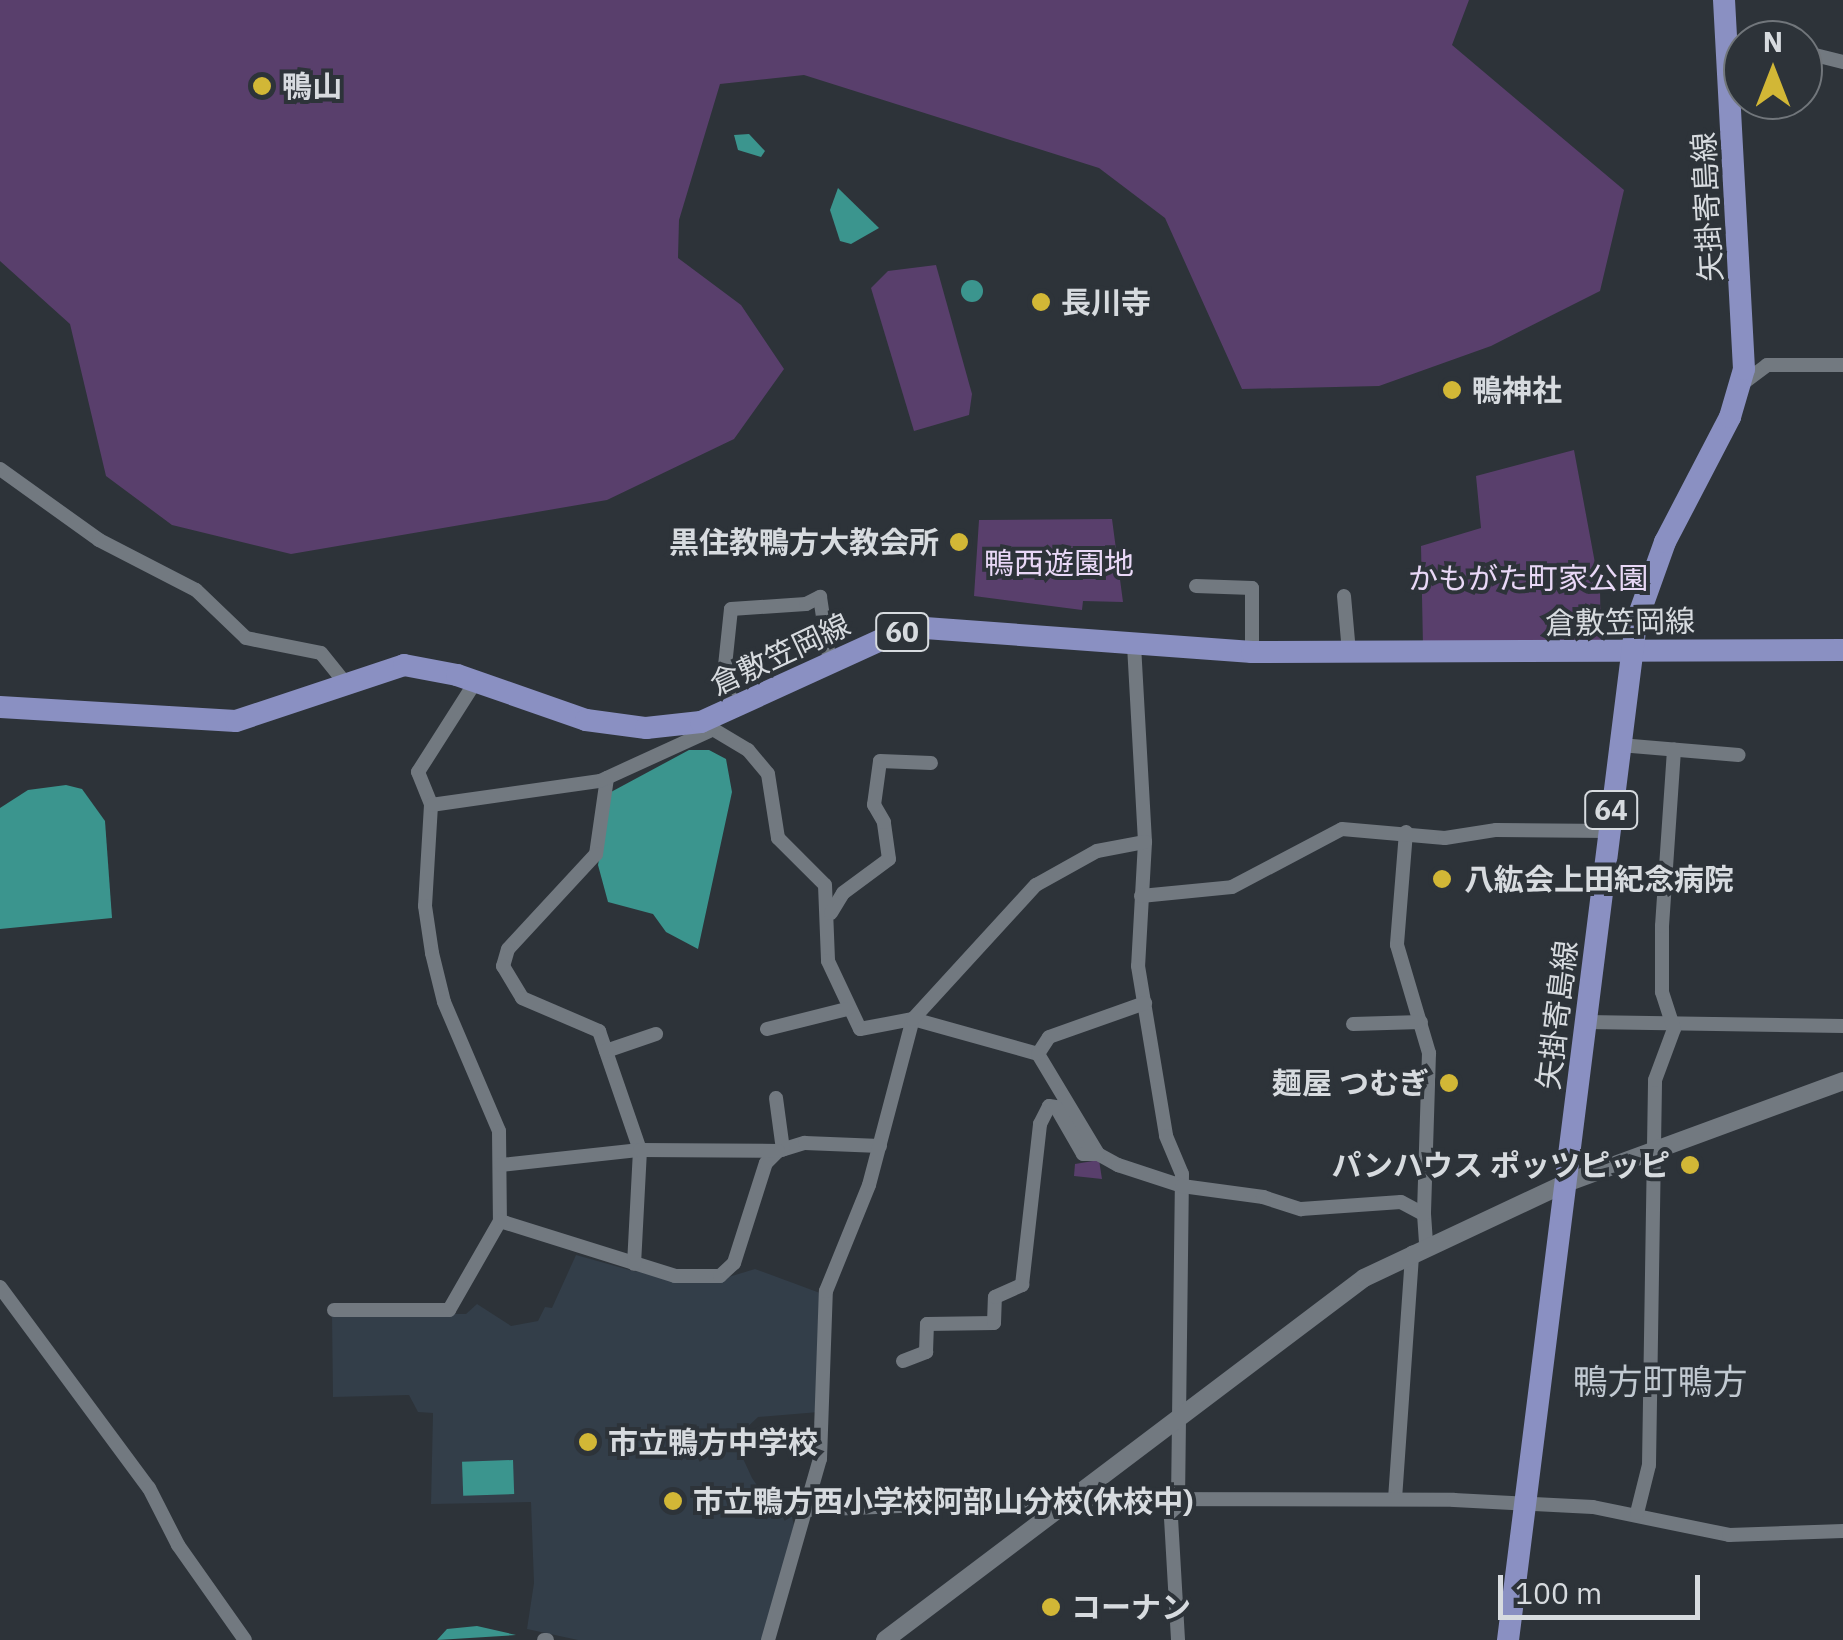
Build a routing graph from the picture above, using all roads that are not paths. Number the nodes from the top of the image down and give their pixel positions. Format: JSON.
{"nodes":[{"id":1,"x":1736,"y":120,"type":"edge"},
{"id":2,"x":1843,"y":364,"type":"edge"},
{"id":3,"x":1741,"y":384,"type":"junction"},
{"id":4,"x":0,"y":469,"type":"edge"},
{"id":5,"x":1196,"y":586,"type":"dead end"},
{"id":6,"x":1344,"y":596,"type":"dead end"},
{"id":7,"x":1134,"y":645,"type":"junction"},
{"id":8,"x":1843,"y":650,"type":"edge"},
{"id":9,"x":1252,"y":652,"type":"junction"},
{"id":10,"x":1349,"y":652,"type":"junction"},
{"id":11,"x":1632,"y":652,"type":"junction"},
{"id":12,"x":830,"y":664,"type":"junction"},
{"id":13,"x":476,"y":681,"type":"junction"},
{"id":14,"x":345,"y":683,"type":"junction"},
{"id":15,"x":0,"y":707,"type":"edge"},
{"id":16,"x":732,"y":709,"type":"junction"},
{"id":17,"x":705,"y":727,"type":"junction"},
{"id":18,"x":1620,"y":745,"type":"junction"},
{"id":19,"x":1674,"y":750,"type":"junction"},
{"id":20,"x":1739,"y":755,"type":"dead end"},
{"id":21,"x":931,"y":763,"type":"dead end"},
{"id":22,"x":607,"y":778,"type":"junction"},
{"id":23,"x":431,"y":805,"type":"junction"},
{"id":24,"x":1609,"y":830,"type":"junction"},
{"id":25,"x":1406,"y":832,"type":"junction"},
{"id":26,"x":1145,"y":842,"type":"junction"},
{"id":27,"x":1141,"y":896,"type":"junction"},
{"id":28,"x":830,"y":914,"type":"junction"},
{"id":29,"x":1145,"y":1003,"type":"junction"},
{"id":30,"x":847,"y":1009,"type":"junction"},
{"id":31,"x":913,"y":1019,"type":"junction"},
{"id":32,"x":1421,"y":1022,"type":"junction"},
{"id":33,"x":1586,"y":1022,"type":"junction"},
{"id":34,"x":1674,"y":1023,"type":"junction"},
{"id":35,"x":1353,"y":1024,"type":"dead end"},
{"id":36,"x":1843,"y":1026,"type":"edge"},
{"id":37,"x":767,"y":1029,"type":"dead end"},
{"id":38,"x":656,"y":1034,"type":"dead end"},
{"id":39,"x":606,"y":1051,"type":"junction"},
{"id":40,"x":1038,"y":1054,"type":"junction"},
{"id":41,"x":1843,"y":1081,"type":"edge"},
{"id":42,"x":776,"y":1098,"type":"dead end"},
{"id":43,"x":880,"y":1146,"type":"junction"},
{"id":44,"x":1658,"y":1149,"type":"junction"},
{"id":45,"x":640,"y":1150,"type":"junction"},
{"id":46,"x":781,"y":1151,"type":"junction"},
{"id":47,"x":1098,"y":1154,"type":"junction"},
{"id":48,"x":501,"y":1165,"type":"junction"},
{"id":49,"x":1566,"y":1183,"type":"junction"},
{"id":50,"x":1182,"y":1186,"type":"junction"},
{"id":51,"x":1424,"y":1214,"type":"junction"},
{"id":52,"x":500,"y":1221,"type":"junction"},
{"id":53,"x":1419,"y":1249,"type":"junction"},
{"id":54,"x":634,"y":1264,"type":"junction"},
{"id":55,"x":0,"y":1287,"type":"edge"},
{"id":56,"x":334,"y":1310,"type":"dead end"},
{"id":57,"x":903,"y":1361,"type":"dead end"},
{"id":58,"x":1176,"y":1415,"type":"junction"},
{"id":59,"x":1064,"y":1499,"type":"junction"},
{"id":60,"x":1395,"y":1499,"type":"junction"},
{"id":61,"x":1527,"y":1501,"type":"junction"},
{"id":62,"x":1178,"y":1502,"type":"junction"},
{"id":63,"x":806,"y":1510,"type":"junction"},
{"id":64,"x":1637,"y":1514,"type":"junction"},
{"id":65,"x":1843,"y":1530,"type":"edge"},
{"id":66,"x":246,"y":1640,"type":"edge"},
{"id":67,"x":768,"y":1640,"type":"edge"},
{"id":68,"x":885,"y":1640,"type":"edge"},
{"id":69,"x":1178,"y":1640,"type":"edge"},
{"id":70,"x":1508,"y":1640,"type":"edge"}],
"edges":[{"from":1,"to":3,"type":"main road","name":"矢掛寄島線","number":"64"},
{"from":2,"to":3,"type":"street"},
{"from":3,"to":11,"type":"main road","name":"矢掛寄島線","number":"64"},
{"from":4,"to":14,"type":"street"},
{"from":5,"to":9,"type":"street"},
{"from":6,"to":10,"type":"street"},
{"from":7,"to":9,"type":"main road","name":"倉敷笠岡線","number":"60"},
{"from":7,"to":12,"type":"main road","name":"倉敷笠岡線","number":"60"},
{"from":7,"to":26,"type":"street"},
{"from":8,"to":11,"type":"main road","name":"倉敷笠岡線","number":"60"},
{"from":9,"to":10,"type":"main road","name":"倉敷笠岡線","number":"60"},
{"from":10,"to":11,"type":"main road","name":"倉敷笠岡線","number":"60"},
{"from":11,"to":18,"type":"main road","name":"矢掛寄島線","number":"64"},
{"from":12,"to":16,"type":"main road","name":"倉敷笠岡線","number":"60"},
{"from":12,"to":16,"type":"street"},
{"from":13,"to":14,"type":"main road","name":"倉敷笠岡線","number":"60"},
{"from":13,"to":17,"type":"main road","name":"倉敷笠岡線","number":"60"},
{"from":13,"to":23,"type":"street"},
{"from":14,"to":15,"type":"main road","name":"倉敷笠岡線","number":"60"},
{"from":16,"to":17,"type":"main road","name":"倉敷笠岡線","number":"60"},
{"from":17,"to":22,"type":"street"},
{"from":17,"to":28,"type":"street"},
{"from":18,"to":19,"type":"street"},
{"from":18,"to":24,"type":"main road","name":"矢掛寄島線","number":"64"},
{"from":19,"to":20,"type":"street"},
{"from":19,"to":34,"type":"street"},
{"from":21,"to":28,"type":"street"},
{"from":22,"to":23,"type":"street"},
{"from":22,"to":39,"type":"street"},
{"from":23,"to":48,"type":"street"},
{"from":24,"to":25,"type":"street"},
{"from":24,"to":33,"type":"main road","name":"矢掛寄島線","number":"64"},
{"from":25,"to":27,"type":"street"},
{"from":25,"to":32,"type":"street"},
{"from":26,"to":27,"type":"street"},
{"from":26,"to":31,"type":"street"},
{"from":27,"to":29,"type":"street"},
{"from":28,"to":30,"type":"street"},
{"from":29,"to":40,"type":"street"},
{"from":29,"to":50,"type":"street"},
{"from":30,"to":31,"type":"street"},
{"from":30,"to":37,"type":"street"},
{"from":31,"to":40,"type":"street"},
{"from":31,"to":43,"type":"street"},
{"from":32,"to":35,"type":"street"},
{"from":32,"to":51,"type":"street"},
{"from":33,"to":34,"type":"street"},
{"from":33,"to":49,"type":"main road","name":"矢掛寄島線","number":"64"},
{"from":34,"to":36,"type":"street"},
{"from":34,"to":44,"type":"street"},
{"from":38,"to":39,"type":"street"},
{"from":39,"to":45,"type":"street"},
{"from":40,"to":47,"type":"street"},
{"from":41,"to":44,"type":"street"},
{"from":42,"to":46,"type":"street"},
{"from":43,"to":46,"type":"street"},
{"from":43,"to":63,"type":"street"},
{"from":44,"to":49,"type":"street"},
{"from":44,"to":64,"type":"street"},
{"from":45,"to":46,"type":"street"},
{"from":45,"to":48,"type":"street"},
{"from":45,"to":54,"type":"street"},
{"from":46,"to":54,"type":"street"},
{"from":47,"to":50,"type":"street"},
{"from":47,"to":57,"type":"street"},
{"from":48,"to":52,"type":"street"},
{"from":49,"to":53,"type":"street"},
{"from":49,"to":61,"type":"main road","name":"矢掛寄島線","number":"64"},
{"from":50,"to":51,"type":"street"},
{"from":50,"to":58,"type":"street"},
{"from":51,"to":53,"type":"street"},
{"from":52,"to":54,"type":"street"},
{"from":52,"to":56,"type":"street"},
{"from":53,"to":58,"type":"street"},
{"from":53,"to":60,"type":"street"},
{"from":55,"to":66,"type":"street"},
{"from":58,"to":59,"type":"street"},
{"from":58,"to":62,"type":"street"},
{"from":59,"to":62,"type":"street"},
{"from":59,"to":63,"type":"street"},
{"from":59,"to":68,"type":"street"},
{"from":60,"to":61,"type":"street"},
{"from":60,"to":62,"type":"street"},
{"from":61,"to":64,"type":"street"},
{"from":61,"to":70,"type":"main road","name":"矢掛寄島線","number":"64"},
{"from":62,"to":69,"type":"street"},
{"from":63,"to":67,"type":"street"},
{"from":64,"to":65,"type":"street"}]}
